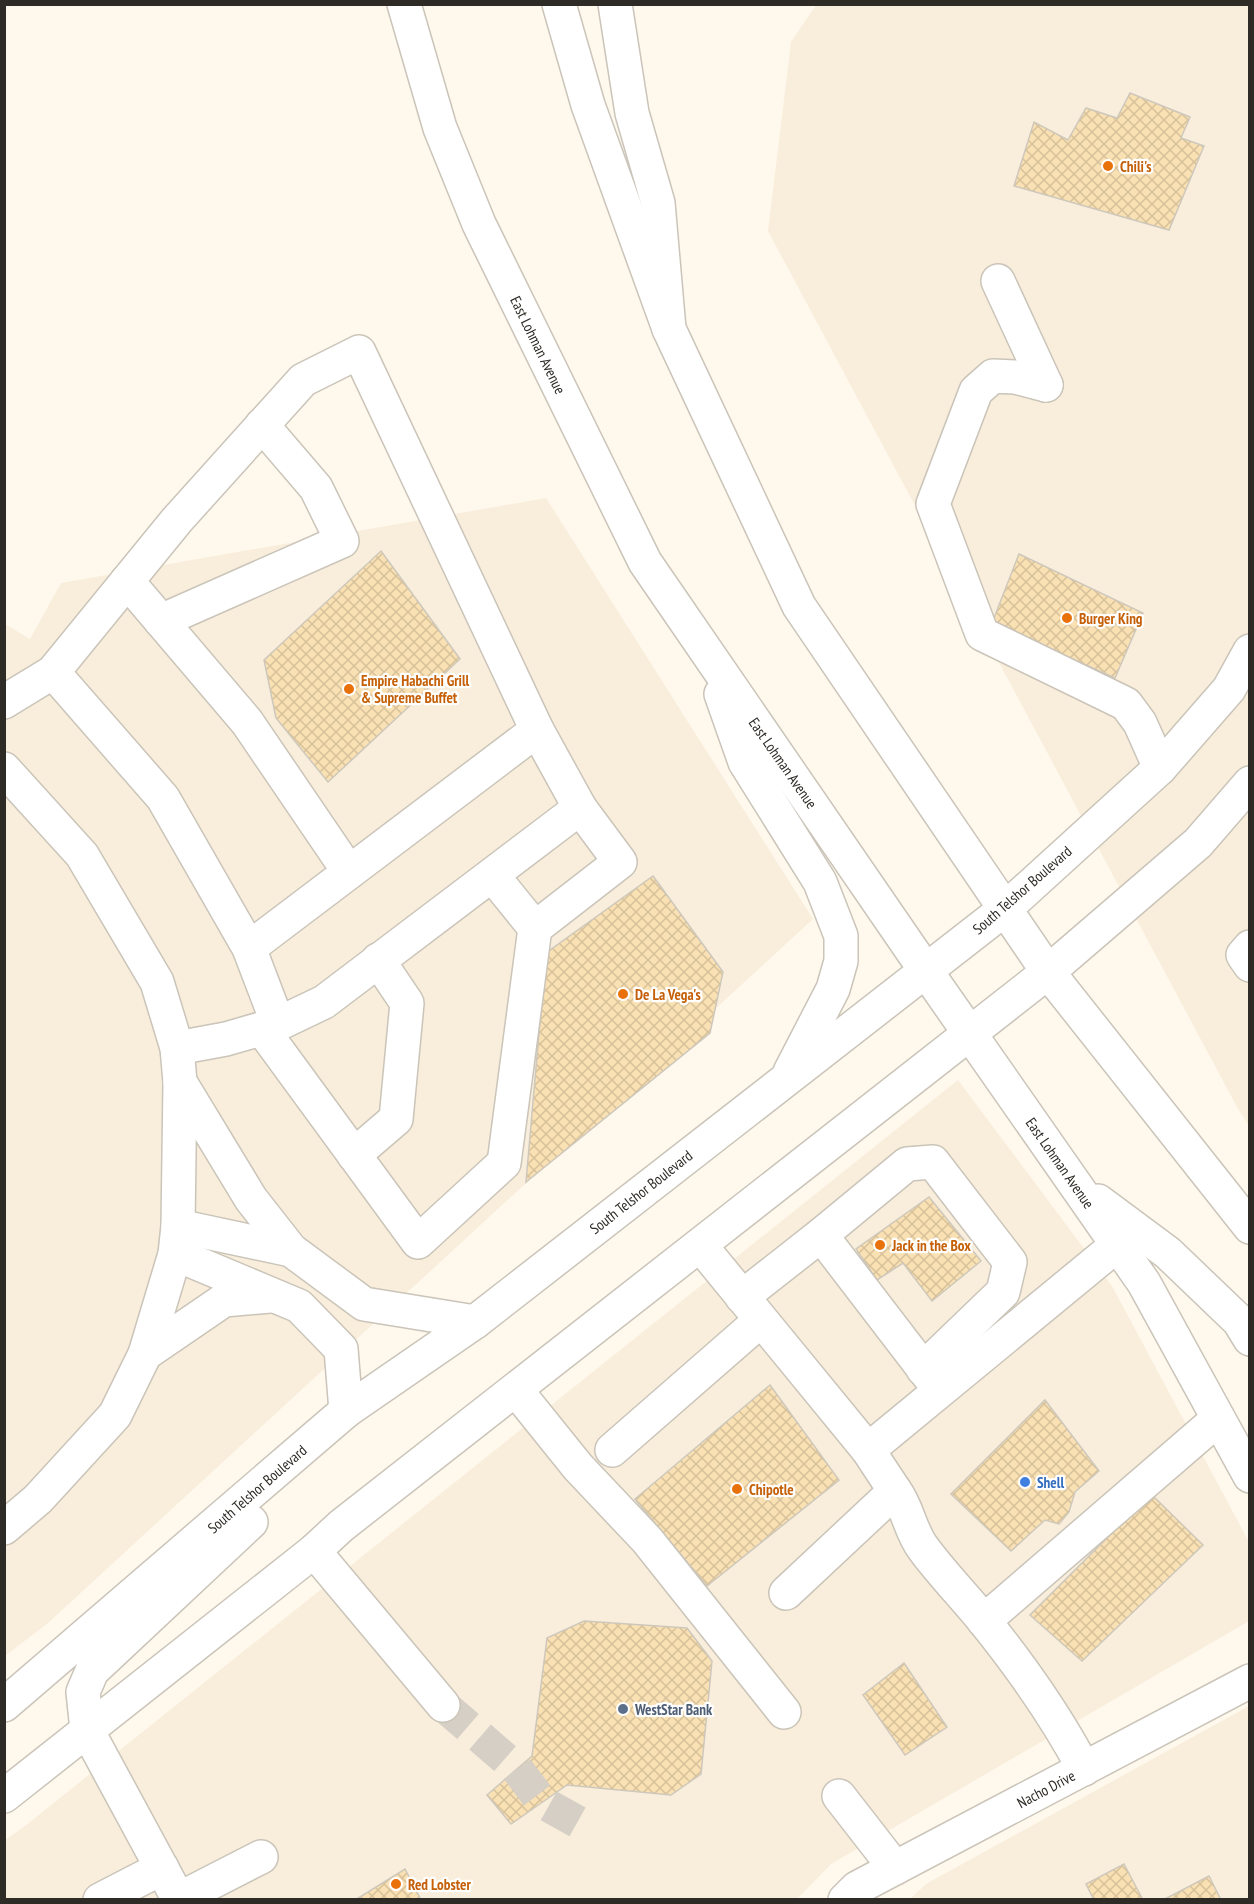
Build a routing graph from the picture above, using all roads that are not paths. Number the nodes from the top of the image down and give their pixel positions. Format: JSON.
{"nodes":[{"id":1,"x":405,"y":4,"type":"edge"},
{"id":2,"x":559,"y":4,"type":"edge"},
{"id":3,"x":615,"y":4,"type":"edge"},
{"id":4,"x":998,"y":281,"type":"dead end"},
{"id":5,"x":669,"y":329,"type":"junction"},
{"id":6,"x":262,"y":425,"type":"junction"},
{"id":7,"x":127,"y":581,"type":"junction"},
{"id":8,"x":161,"y":621,"type":"junction"},
{"id":9,"x":705,"y":650,"type":"junction"},
{"id":10,"x":1250,"y":651,"type":"edge"},
{"id":11,"x":53,"y":672,"type":"junction"},
{"id":12,"x":4,"y":702,"type":"edge"},
{"id":13,"x":537,"y":730,"type":"junction"},
{"id":14,"x":1160,"y":768,"type":"junction"},
{"id":15,"x":4,"y":769,"type":"edge"},
{"id":16,"x":1249,"y":784,"type":"edge"},
{"id":17,"x":580,"y":808,"type":"junction"},
{"id":18,"x":349,"y":872,"type":"junction"},
{"id":19,"x":492,"y":875,"type":"junction"},
{"id":20,"x":1005,"y":909,"type":"junction"},
{"id":21,"x":534,"y":928,"type":"junction"},
{"id":22,"x":249,"y":948,"type":"junction"},
{"id":23,"x":1250,"y":948,"type":"edge"},
{"id":24,"x":378,"y":960,"type":"junction"},
{"id":25,"x":1250,"y":965,"type":"edge"},
{"id":26,"x":926,"y":971,"type":"junction"},
{"id":27,"x":1048,"y":972,"type":"junction"},
{"id":28,"x":270,"y":1027,"type":"junction"},
{"id":29,"x":970,"y":1033,"type":"junction"},
{"id":30,"x":177,"y":1048,"type":"junction"},
{"id":31,"x":785,"y":1080,"type":"junction"},
{"id":32,"x":180,"y":1082,"type":"junction"},
{"id":33,"x":354,"y":1155,"type":"junction"},
{"id":34,"x":1074,"y":1184,"type":"junction"},
{"id":35,"x":1250,"y":1227,"type":"edge"},
{"id":36,"x":822,"y":1234,"type":"junction"},
{"id":37,"x":177,"y":1240,"type":"junction"},
{"id":38,"x":700,"y":1245,"type":"junction"},
{"id":39,"x":1117,"y":1245,"type":"junction"},
{"id":40,"x":291,"y":1250,"type":"junction"},
{"id":41,"x":274,"y":1295,"type":"junction"},
{"id":42,"x":752,"y":1309,"type":"junction"},
{"id":43,"x":475,"y":1322,"type":"junction"},
{"id":44,"x":1250,"y":1340,"type":"edge"},
{"id":45,"x":145,"y":1354,"type":"junction"},
{"id":46,"x":932,"y":1380,"type":"junction"},
{"id":47,"x":516,"y":1390,"type":"junction"},
{"id":48,"x":346,"y":1411,"type":"junction"},
{"id":49,"x":1218,"y":1419,"type":"junction"},
{"id":50,"x":612,"y":1450,"type":"dead end"},
{"id":51,"x":868,"y":1450,"type":"junction"},
{"id":52,"x":291,"y":1459,"type":"junction"},
{"id":53,"x":1250,"y":1476,"type":"edge"},
{"id":54,"x":895,"y":1491,"type":"junction"},
{"id":55,"x":4,"y":1528,"type":"edge"},
{"id":56,"x":314,"y":1551,"type":"junction"},
{"id":57,"x":786,"y":1593,"type":"dead end"},
{"id":58,"x":984,"y":1621,"type":"junction"},
{"id":59,"x":1250,"y":1681,"type":"edge"},
{"id":60,"x":4,"y":1705,"type":"edge"},
{"id":61,"x":443,"y":1705,"type":"tunnel mouth"},
{"id":62,"x":784,"y":1712,"type":"dead end"},
{"id":63,"x":87,"y":1730,"type":"junction"},
{"id":64,"x":1084,"y":1769,"type":"junction"},
{"id":65,"x":4,"y":1796,"type":"edge"},
{"id":66,"x":839,"y":1796,"type":"dead end"},
{"id":67,"x":261,"y":1857,"type":"dead end"},
{"id":68,"x":162,"y":1868,"type":"junction"},
{"id":69,"x":895,"y":1868,"type":"junction"},
{"id":70,"x":100,"y":1899,"type":"edge"},
{"id":71,"x":179,"y":1899,"type":"edge"},
{"id":72,"x":845,"y":1899,"type":"edge"}],
"edges":[{"from":1,"to":9,"type":"main road","name":"East Lohman Avenue"},
{"from":2,"to":5,"type":"main road"},
{"from":3,"to":5,"type":"main road"},
{"from":4,"to":14,"type":"main road"},
{"from":5,"to":20,"type":"main road"},
{"from":6,"to":7,"type":"main road"},
{"from":6,"to":8,"type":"main road"},
{"from":6,"to":13,"type":"main road"},
{"from":7,"to":8,"type":"main road"},
{"from":7,"to":11,"type":"main road"},
{"from":8,"to":18,"type":"main road"},
{"from":9,"to":26,"type":"main road","name":"East Lohman Avenue"},
{"from":9,"to":31,"type":"main road"},
{"from":10,"to":14,"type":"main road","name":"South Telshor Boulevard"},
{"from":11,"to":12,"type":"main road"},
{"from":11,"to":22,"type":"main road"},
{"from":13,"to":17,"type":"main road"},
{"from":13,"to":18,"type":"main road"},
{"from":14,"to":20,"type":"main road","name":"South Telshor Boulevard"},
{"from":15,"to":30,"type":"main road"},
{"from":16,"to":27,"type":"main road"},
{"from":17,"to":19,"type":"main road"},
{"from":17,"to":21,"type":"main road"},
{"from":18,"to":22,"type":"main road"},
{"from":19,"to":21,"type":"main road"},
{"from":19,"to":24,"type":"main road"},
{"from":20,"to":26,"type":"main road","name":"South Telshor Boulevard"},
{"from":20,"to":27,"type":"main road"},
{"from":21,"to":33,"type":"main road"},
{"from":22,"to":28,"type":"main road"},
{"from":23,"to":25,"type":"main road"},
{"from":24,"to":28,"type":"main road"},
{"from":24,"to":33,"type":"main road"},
{"from":26,"to":29,"type":"main road","name":"East Lohman Avenue"},
{"from":26,"to":31,"type":"main road","name":"South Telshor Boulevard"},
{"from":27,"to":29,"type":"main road"},
{"from":27,"to":35,"type":"main road"},
{"from":28,"to":30,"type":"main road"},
{"from":28,"to":33,"type":"main road"},
{"from":29,"to":34,"type":"main road","name":"East Lohman Avenue"},
{"from":29,"to":38,"type":"main road"},
{"from":30,"to":32,"type":"main road"},
{"from":31,"to":43,"type":"main road","name":"South Telshor Boulevard"},
{"from":32,"to":37,"type":"main road"},
{"from":32,"to":40,"type":"main road"},
{"from":34,"to":39,"type":"main road","name":"East Lohman Avenue"},
{"from":34,"to":44,"type":"main road"},
{"from":36,"to":42,"type":"main road"},
{"from":36,"to":46,"type":"main road"},
{"from":36,"to":46,"type":"main road"},
{"from":37,"to":40,"type":"main road"},
{"from":37,"to":41,"type":"main road"},
{"from":37,"to":45,"type":"main road"},
{"from":38,"to":42,"type":"main road"},
{"from":38,"to":47,"type":"main road"},
{"from":39,"to":46,"type":"main road"},
{"from":39,"to":49,"type":"main road","name":"East Lohman Avenue"},
{"from":40,"to":43,"type":"main road"},
{"from":41,"to":45,"type":"main road"},
{"from":41,"to":48,"type":"main road"},
{"from":42,"to":50,"type":"main road"},
{"from":42,"to":51,"type":"main road"},
{"from":43,"to":48,"type":"main road","name":"South Telshor Boulevard"},
{"from":45,"to":55,"type":"main road"},
{"from":46,"to":51,"type":"main road"},
{"from":47,"to":56,"type":"main road"},
{"from":47,"to":62,"type":"main road"},
{"from":48,"to":52,"type":"main road","name":"South Telshor Boulevard"},
{"from":49,"to":53,"type":"main road","name":"East Lohman Avenue"},
{"from":49,"to":58,"type":"main road"},
{"from":51,"to":54,"type":"main road"},
{"from":52,"to":60,"type":"main road","name":"South Telshor Boulevard"},
{"from":52,"to":63,"type":"main road"},
{"from":54,"to":57,"type":"main road"},
{"from":54,"to":58,"type":"main road"},
{"from":56,"to":61,"type":"main road"},
{"from":56,"to":63,"type":"main road"},
{"from":58,"to":64,"type":"main road"},
{"from":59,"to":64,"type":"main road","name":"Nacho Drive"},
{"from":63,"to":65,"type":"main road"},
{"from":63,"to":68,"type":"main road"},
{"from":64,"to":69,"type":"main road","name":"Nacho Drive"},
{"from":66,"to":69,"type":"main road"},
{"from":67,"to":71,"type":"main road"},
{"from":68,"to":70,"type":"main road"},
{"from":68,"to":71,"type":"main road"},
{"from":69,"to":72,"type":"main road","name":"Nacho Drive"}]}
